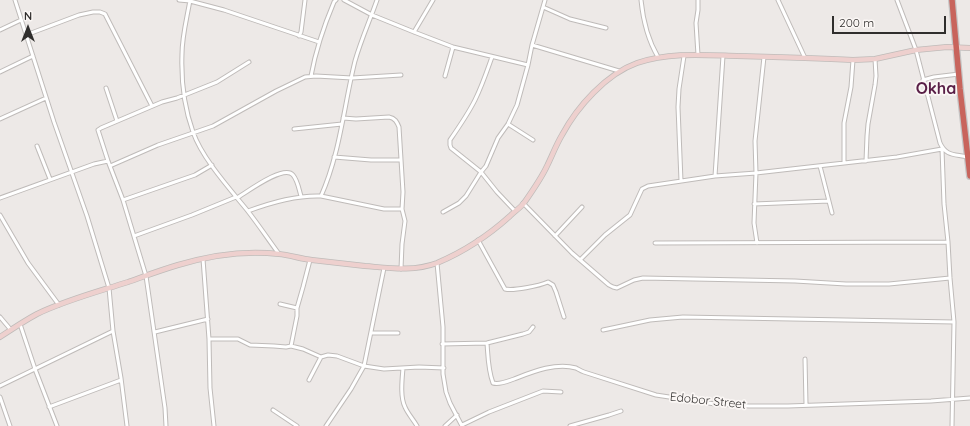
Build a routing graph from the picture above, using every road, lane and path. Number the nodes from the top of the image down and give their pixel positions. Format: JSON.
{"nodes":[{"id":1,"x":15,"y":0,"type":"edge"},
{"id":2,"x":179,"y":0,"type":"edge"},
{"id":3,"x":305,"y":0,"type":"edge"},
{"id":4,"x":336,"y":0,"type":"edge"},
{"id":5,"x":344,"y":0,"type":"edge"},
{"id":6,"x":377,"y":0,"type":"edge"},
{"id":7,"x":433,"y":0,"type":"edge"},
{"id":8,"x":545,"y":0,"type":"edge"},
{"id":9,"x":641,"y":0,"type":"edge"},
{"id":10,"x":698,"y":0,"type":"edge"},
{"id":11,"x":778,"y":0,"type":"edge"},
{"id":12,"x":898,"y":0,"type":"edge"},
{"id":13,"x":952,"y":0,"type":"edge"},
{"id":14,"x":190,"y":1,"type":"edge"},
{"id":15,"x":543,"y":7,"type":"junction"},
{"id":16,"x":372,"y":15,"type":"junction"},
{"id":17,"x":22,"y":20,"type":"junction"},
{"id":18,"x":606,"y":28,"type":"dead end"},
{"id":19,"x":0,"y":30,"type":"edge"},
{"id":20,"x":414,"y":32,"type":"junction"},
{"id":21,"x":26,"y":35,"type":"junction"},
{"id":22,"x":299,"y":36,"type":"junction"},
{"id":23,"x":319,"y":42,"type":"junction"},
{"id":24,"x":532,"y":45,"type":"junction"},
{"id":25,"x":453,"y":47,"type":"junction"},
{"id":26,"x":956,"y":47,"type":"junction"},
{"id":27,"x":970,"y":48,"type":"edge"},
{"id":28,"x":916,"y":50,"type":"junction"},
{"id":29,"x":698,"y":55,"type":"junction"},
{"id":30,"x":32,"y":56,"type":"junction"},
{"id":31,"x":684,"y":56,"type":"junction"},
{"id":32,"x":723,"y":56,"type":"junction"},
{"id":33,"x":764,"y":56,"type":"junction"},
{"id":34,"x":492,"y":57,"type":"junction"},
{"id":35,"x":658,"y":57,"type":"junction"},
{"id":36,"x":806,"y":58,"type":"junction"},
{"id":37,"x":875,"y":59,"type":"junction"},
{"id":38,"x":853,"y":60,"type":"junction"},
{"id":39,"x":249,"y":62,"type":"dead end"},
{"id":40,"x":528,"y":65,"type":"junction"},
{"id":41,"x":619,"y":71,"type":"junction"},
{"id":42,"x":0,"y":72,"type":"edge"},
{"id":43,"x":959,"y":74,"type":"junction"},
{"id":44,"x":401,"y":75,"type":"dead end"},
{"id":45,"x":311,"y":76,"type":"junction"},
{"id":46,"x":445,"y":76,"type":"dead end"},
{"id":47,"x":352,"y":78,"type":"junction"},
{"id":48,"x":923,"y":80,"type":"junction"},
{"id":49,"x":106,"y":88,"type":"dead end"},
{"id":50,"x":184,"y":95,"type":"junction"},
{"id":51,"x":46,"y":98,"type":"junction"},
{"id":52,"x":152,"y":106,"type":"junction"},
{"id":53,"x":343,"y":118,"type":"junction"},
{"id":54,"x":0,"y":119,"type":"edge"},
{"id":55,"x":117,"y":121,"type":"junction"},
{"id":56,"x":342,"y":124,"type":"junction"},
{"id":57,"x":508,"y":124,"type":"junction"},
{"id":58,"x":967,"y":128,"type":"edge"},
{"id":59,"x":294,"y":129,"type":"dead end"},
{"id":60,"x":193,"y":133,"type":"junction"},
{"id":61,"x":533,"y":140,"type":"dead end"},
{"id":62,"x":37,"y":146,"type":"dead end"},
{"id":63,"x":942,"y":149,"type":"junction"},
{"id":64,"x":334,"y":157,"type":"junction"},
{"id":65,"x":968,"y":157,"type":"junction"},
{"id":66,"x":400,"y":160,"type":"junction"},
{"id":67,"x":866,"y":160,"type":"junction"},
{"id":68,"x":108,"y":161,"type":"junction"},
{"id":69,"x":844,"y":163,"type":"junction"},
{"id":70,"x":212,"y":165,"type":"junction"},
{"id":71,"x":110,"y":166,"type":"junction"},
{"id":72,"x":820,"y":166,"type":"junction"},
{"id":73,"x":71,"y":172,"type":"junction"},
{"id":74,"x":481,"y":172,"type":"junction"},
{"id":75,"x":756,"y":173,"type":"junction"},
{"id":76,"x":715,"y":176,"type":"junction"},
{"id":77,"x":970,"y":176,"type":"edge"},
{"id":78,"x":50,"y":179,"type":"junction"},
{"id":79,"x":681,"y":181,"type":"junction"},
{"id":80,"x":301,"y":196,"type":"junction"},
{"id":81,"x":321,"y":196,"type":"junction"},
{"id":82,"x":237,"y":197,"type":"junction"},
{"id":83,"x":0,"y":198,"type":"edge"},
{"id":84,"x":123,"y":200,"type":"junction"},
{"id":85,"x":829,"y":201,"type":"junction"},
{"id":86,"x":523,"y":203,"type":"junction"},
{"id":87,"x":754,"y":204,"type":"junction"},
{"id":88,"x":582,"y":207,"type":"dead end"},
{"id":89,"x":402,"y":209,"type":"junction"},
{"id":90,"x":248,"y":211,"type":"junction"},
{"id":91,"x":516,"y":211,"type":"junction"},
{"id":92,"x":443,"y":212,"type":"dead end"},
{"id":93,"x":832,"y":213,"type":"dead end"},
{"id":94,"x":0,"y":215,"type":"edge"},
{"id":95,"x":134,"y":236,"type":"junction"},
{"id":96,"x":555,"y":236,"type":"junction"},
{"id":97,"x":478,"y":240,"type":"junction"},
{"id":98,"x":948,"y":242,"type":"junction"},
{"id":99,"x":655,"y":243,"type":"dead end"},
{"id":100,"x":757,"y":243,"type":"junction"},
{"id":101,"x":279,"y":254,"type":"junction"},
{"id":102,"x":204,"y":259,"type":"junction"},
{"id":103,"x":310,"y":260,"type":"junction"},
{"id":104,"x":580,"y":260,"type":"junction"},
{"id":105,"x":437,"y":263,"type":"junction"},
{"id":106,"x":384,"y":268,"type":"junction"},
{"id":107,"x":401,"y":269,"type":"junction"},
{"id":108,"x":146,"y":276,"type":"junction"},
{"id":109,"x":950,"y":278,"type":"junction"},
{"id":110,"x":109,"y":288,"type":"junction"},
{"id":111,"x":280,"y":304,"type":"dead end"},
{"id":112,"x":59,"y":305,"type":"junction"},
{"id":113,"x":297,"y":308,"type":"junction"},
{"id":114,"x":0,"y":316,"type":"edge"},
{"id":115,"x":564,"y":317,"type":"dead end"},
{"id":116,"x":208,"y":319,"type":"junction"},
{"id":117,"x":954,"y":322,"type":"junction"},
{"id":118,"x":20,"y":324,"type":"junction"},
{"id":119,"x":533,"y":327,"type":"dead end"},
{"id":120,"x":11,"y":330,"type":"junction"},
{"id":121,"x":603,"y":330,"type":"dead end"},
{"id":122,"x":113,"y":331,"type":"junction"},
{"id":123,"x":155,"y":332,"type":"junction"},
{"id":124,"x":371,"y":333,"type":"junction"},
{"id":125,"x":398,"y":333,"type":"dead end"},
{"id":126,"x":0,"y":337,"type":"edge"},
{"id":127,"x":209,"y":339,"type":"junction"},
{"id":128,"x":487,"y":343,"type":"junction"},
{"id":129,"x":442,"y":344,"type":"junction"},
{"id":130,"x":290,"y":346,"type":"junction"},
{"id":131,"x":321,"y":357,"type":"junction"},
{"id":132,"x":805,"y":359,"type":"dead end"},
{"id":133,"x":364,"y":366,"type":"junction"},
{"id":134,"x":403,"y":368,"type":"junction"},
{"id":135,"x":444,"y":368,"type":"junction"},
{"id":136,"x":35,"y":369,"type":"junction"},
{"id":137,"x":121,"y":380,"type":"junction"},
{"id":138,"x":309,"y":380,"type":"dead end"},
{"id":139,"x":0,"y":386,"type":"edge"},
{"id":140,"x":561,"y":392,"type":"dead end"},
{"id":141,"x":0,"y":397,"type":"edge"},
{"id":142,"x":970,"y":398,"type":"edge"},
{"id":143,"x":952,"y":399,"type":"junction"},
{"id":144,"x":806,"y":404,"type":"junction"},
{"id":145,"x":49,"y":407,"type":"junction"},
{"id":146,"x":273,"y":410,"type":"dead end"},
{"id":147,"x":622,"y":411,"type":"dead end"},
{"id":148,"x":457,"y":415,"type":"junction"},
{"id":149,"x":462,"y":425,"type":"edge"},
{"id":150,"x":10,"y":426,"type":"edge"},
{"id":151,"x":57,"y":426,"type":"edge"},
{"id":152,"x":127,"y":426,"type":"edge"},
{"id":153,"x":166,"y":426,"type":"edge"},
{"id":154,"x":214,"y":426,"type":"edge"},
{"id":155,"x":297,"y":426,"type":"edge"},
{"id":156,"x":326,"y":426,"type":"edge"},
{"id":157,"x":417,"y":426,"type":"edge"},
{"id":158,"x":445,"y":426,"type":"edge"},
{"id":159,"x":570,"y":426,"type":"edge"},
{"id":160,"x":952,"y":426,"type":"edge"}],
"edges":[{"from":1,"to":17,"type":"street"},
{"from":2,"to":14,"type":"street"},
{"from":3,"to":22,"type":"street"},
{"from":4,"to":23,"type":"street"},
{"from":5,"to":16,"type":"street"},
{"from":6,"to":16,"type":"street"},
{"from":7,"to":20,"type":"street"},
{"from":8,"to":15,"type":"street"},
{"from":9,"to":35,"type":"street"},
{"from":10,"to":29,"type":"street"},
{"from":11,"to":36,"type":"street"},
{"from":12,"to":28,"type":"street"},
{"from":13,"to":26,"type":"highway"},
{"from":14,"to":22,"type":"street"},
{"from":14,"to":50,"type":"street"},
{"from":15,"to":18,"type":"street"},
{"from":15,"to":24,"type":"street"},
{"from":16,"to":20,"type":"street"},
{"from":16,"to":47,"type":"street"},
{"from":17,"to":19,"type":"street"},
{"from":17,"to":21,"type":"street"},
{"from":20,"to":25,"type":"street"},
{"from":21,"to":30,"type":"street"},
{"from":21,"to":52,"type":"street"},
{"from":22,"to":23,"type":"street"},
{"from":23,"to":45,"type":"street"},
{"from":24,"to":40,"type":"street"},
{"from":24,"to":41,"type":"street"},
{"from":25,"to":34,"type":"street"},
{"from":25,"to":46,"type":"street"},
{"from":26,"to":27,"type":"street"},
{"from":26,"to":28,"type":"street"},
{"from":26,"to":43,"type":"highway"},
{"from":28,"to":37,"type":"street"},
{"from":28,"to":48,"type":"street"},
{"from":29,"to":31,"type":"street"},
{"from":29,"to":32,"type":"street"},
{"from":30,"to":42,"type":"street"},
{"from":30,"to":51,"type":"street"},
{"from":31,"to":35,"type":"street"},
{"from":31,"to":79,"type":"street"},
{"from":32,"to":33,"type":"street"},
{"from":32,"to":76,"type":"street"},
{"from":33,"to":36,"type":"street"},
{"from":33,"to":75,"type":"street"},
{"from":34,"to":40,"type":"street"},
{"from":34,"to":74,"type":"street"},
{"from":35,"to":41,"type":"street"},
{"from":36,"to":38,"type":"street"},
{"from":37,"to":38,"type":"street"},
{"from":37,"to":67,"type":"street"},
{"from":38,"to":69,"type":"street"},
{"from":39,"to":50,"type":"street"},
{"from":40,"to":57,"type":"street"},
{"from":41,"to":86,"type":"street"},
{"from":43,"to":48,"type":"street"},
{"from":43,"to":58,"type":"highway"},
{"from":44,"to":47,"type":"street"},
{"from":45,"to":47,"type":"street"},
{"from":45,"to":60,"type":"street"},
{"from":47,"to":53,"type":"street"},
{"from":48,"to":63,"type":"street"},
{"from":49,"to":55,"type":"street"},
{"from":50,"to":52,"type":"street"},
{"from":50,"to":60,"type":"street"},
{"from":51,"to":54,"type":"street"},
{"from":51,"to":73,"type":"street"},
{"from":52,"to":55,"type":"street"},
{"from":53,"to":56,"type":"street"},
{"from":53,"to":66,"type":"street"},
{"from":55,"to":68,"type":"street"},
{"from":56,"to":59,"type":"street"},
{"from":56,"to":64,"type":"street"},
{"from":57,"to":61,"type":"street"},
{"from":57,"to":74,"type":"street"},
{"from":58,"to":65,"type":"highway"},
{"from":60,"to":70,"type":"street"},
{"from":60,"to":71,"type":"street"},
{"from":62,"to":78,"type":"street"},
{"from":63,"to":65,"type":"street"},
{"from":63,"to":67,"type":"street"},
{"from":63,"to":98,"type":"street"},
{"from":64,"to":66,"type":"street"},
{"from":64,"to":81,"type":"street"},
{"from":65,"to":77,"type":"highway"},
{"from":66,"to":89,"type":"street"},
{"from":67,"to":69,"type":"street"},
{"from":68,"to":71,"type":"street"},
{"from":68,"to":73,"type":"street"},
{"from":69,"to":72,"type":"street"},
{"from":70,"to":82,"type":"street"},
{"from":70,"to":84,"type":"street"},
{"from":71,"to":84,"type":"street"},
{"from":72,"to":75,"type":"street"},
{"from":72,"to":85,"type":"street"},
{"from":73,"to":78,"type":"street"},
{"from":73,"to":110,"type":"street"},
{"from":74,"to":91,"type":"street"},
{"from":74,"to":92,"type":"street"},
{"from":75,"to":76,"type":"street"},
{"from":75,"to":87,"type":"street"},
{"from":76,"to":79,"type":"street"},
{"from":78,"to":83,"type":"street"},
{"from":79,"to":104,"type":"street"},
{"from":80,"to":81,"type":"street"},
{"from":80,"to":82,"type":"street"},
{"from":80,"to":90,"type":"street"},
{"from":81,"to":89,"type":"street"},
{"from":82,"to":90,"type":"street"},
{"from":82,"to":95,"type":"street"},
{"from":84,"to":95,"type":"street"},
{"from":85,"to":87,"type":"street"},
{"from":85,"to":93,"type":"street"},
{"from":86,"to":91,"type":"street"},
{"from":86,"to":96,"type":"street"},
{"from":87,"to":100,"type":"street"},
{"from":88,"to":96,"type":"street"},
{"from":89,"to":107,"type":"street"},
{"from":90,"to":101,"type":"street"},
{"from":91,"to":97,"type":"street"},
{"from":94,"to":112,"type":"street"},
{"from":95,"to":108,"type":"street"},
{"from":96,"to":104,"type":"street"},
{"from":97,"to":105,"type":"street"},
{"from":97,"to":115,"type":"street"},
{"from":98,"to":100,"type":"street"},
{"from":98,"to":109,"type":"street"},
{"from":99,"to":100,"type":"street"},
{"from":101,"to":102,"type":"street"},
{"from":101,"to":103,"type":"street"},
{"from":102,"to":108,"type":"street"},
{"from":102,"to":116,"type":"street"},
{"from":103,"to":106,"type":"street"},
{"from":103,"to":113,"type":"street"},
{"from":104,"to":109,"type":"street"},
{"from":105,"to":107,"type":"street"},
{"from":105,"to":129,"type":"street"},
{"from":106,"to":107,"type":"street"},
{"from":106,"to":124,"type":"street"},
{"from":108,"to":110,"type":"street"},
{"from":108,"to":123,"type":"street"},
{"from":109,"to":117,"type":"street"},
{"from":110,"to":112,"type":"street"},
{"from":110,"to":122,"type":"street"},
{"from":111,"to":113,"type":"street"},
{"from":112,"to":118,"type":"street"},
{"from":113,"to":130,"type":"street"},
{"from":114,"to":120,"type":"street"},
{"from":116,"to":123,"type":"street"},
{"from":116,"to":127,"type":"street"},
{"from":117,"to":121,"type":"street"},
{"from":117,"to":143,"type":"street"},
{"from":118,"to":120,"type":"street"},
{"from":118,"to":136,"type":"street"},
{"from":119,"to":128,"type":"street"},
{"from":120,"to":126,"type":"street"},
{"from":122,"to":136,"type":"street"},
{"from":122,"to":137,"type":"street"},
{"from":123,"to":153,"type":"street"},
{"from":124,"to":125,"type":"street"},
{"from":124,"to":133,"type":"street"},
{"from":127,"to":130,"type":"street"},
{"from":127,"to":154,"type":"street"},
{"from":128,"to":129,"type":"street"},
{"from":128,"to":144,"type":"street","name":"Edobor Street"},
{"from":129,"to":135,"type":"street"},
{"from":130,"to":131,"type":"street"},
{"from":131,"to":133,"type":"street"},
{"from":131,"to":138,"type":"street"},
{"from":132,"to":144,"type":"street"},
{"from":133,"to":134,"type":"street"},
{"from":133,"to":156,"type":"street"},
{"from":134,"to":135,"type":"street"},
{"from":134,"to":157,"type":"street"},
{"from":135,"to":148,"type":"street"},
{"from":136,"to":139,"type":"street"},
{"from":136,"to":145,"type":"street"},
{"from":137,"to":145,"type":"street"},
{"from":137,"to":152,"type":"street"},
{"from":140,"to":149,"type":"street"},
{"from":141,"to":150,"type":"street"},
{"from":142,"to":143,"type":"street","name":"Edobor Street"},
{"from":143,"to":144,"type":"street","name":"Edobor Street"},
{"from":143,"to":160,"type":"street"},
{"from":145,"to":151,"type":"street"},
{"from":146,"to":155,"type":"street"},
{"from":147,"to":159,"type":"street"},
{"from":148,"to":149,"type":"street"},
{"from":148,"to":158,"type":"street"}]}
